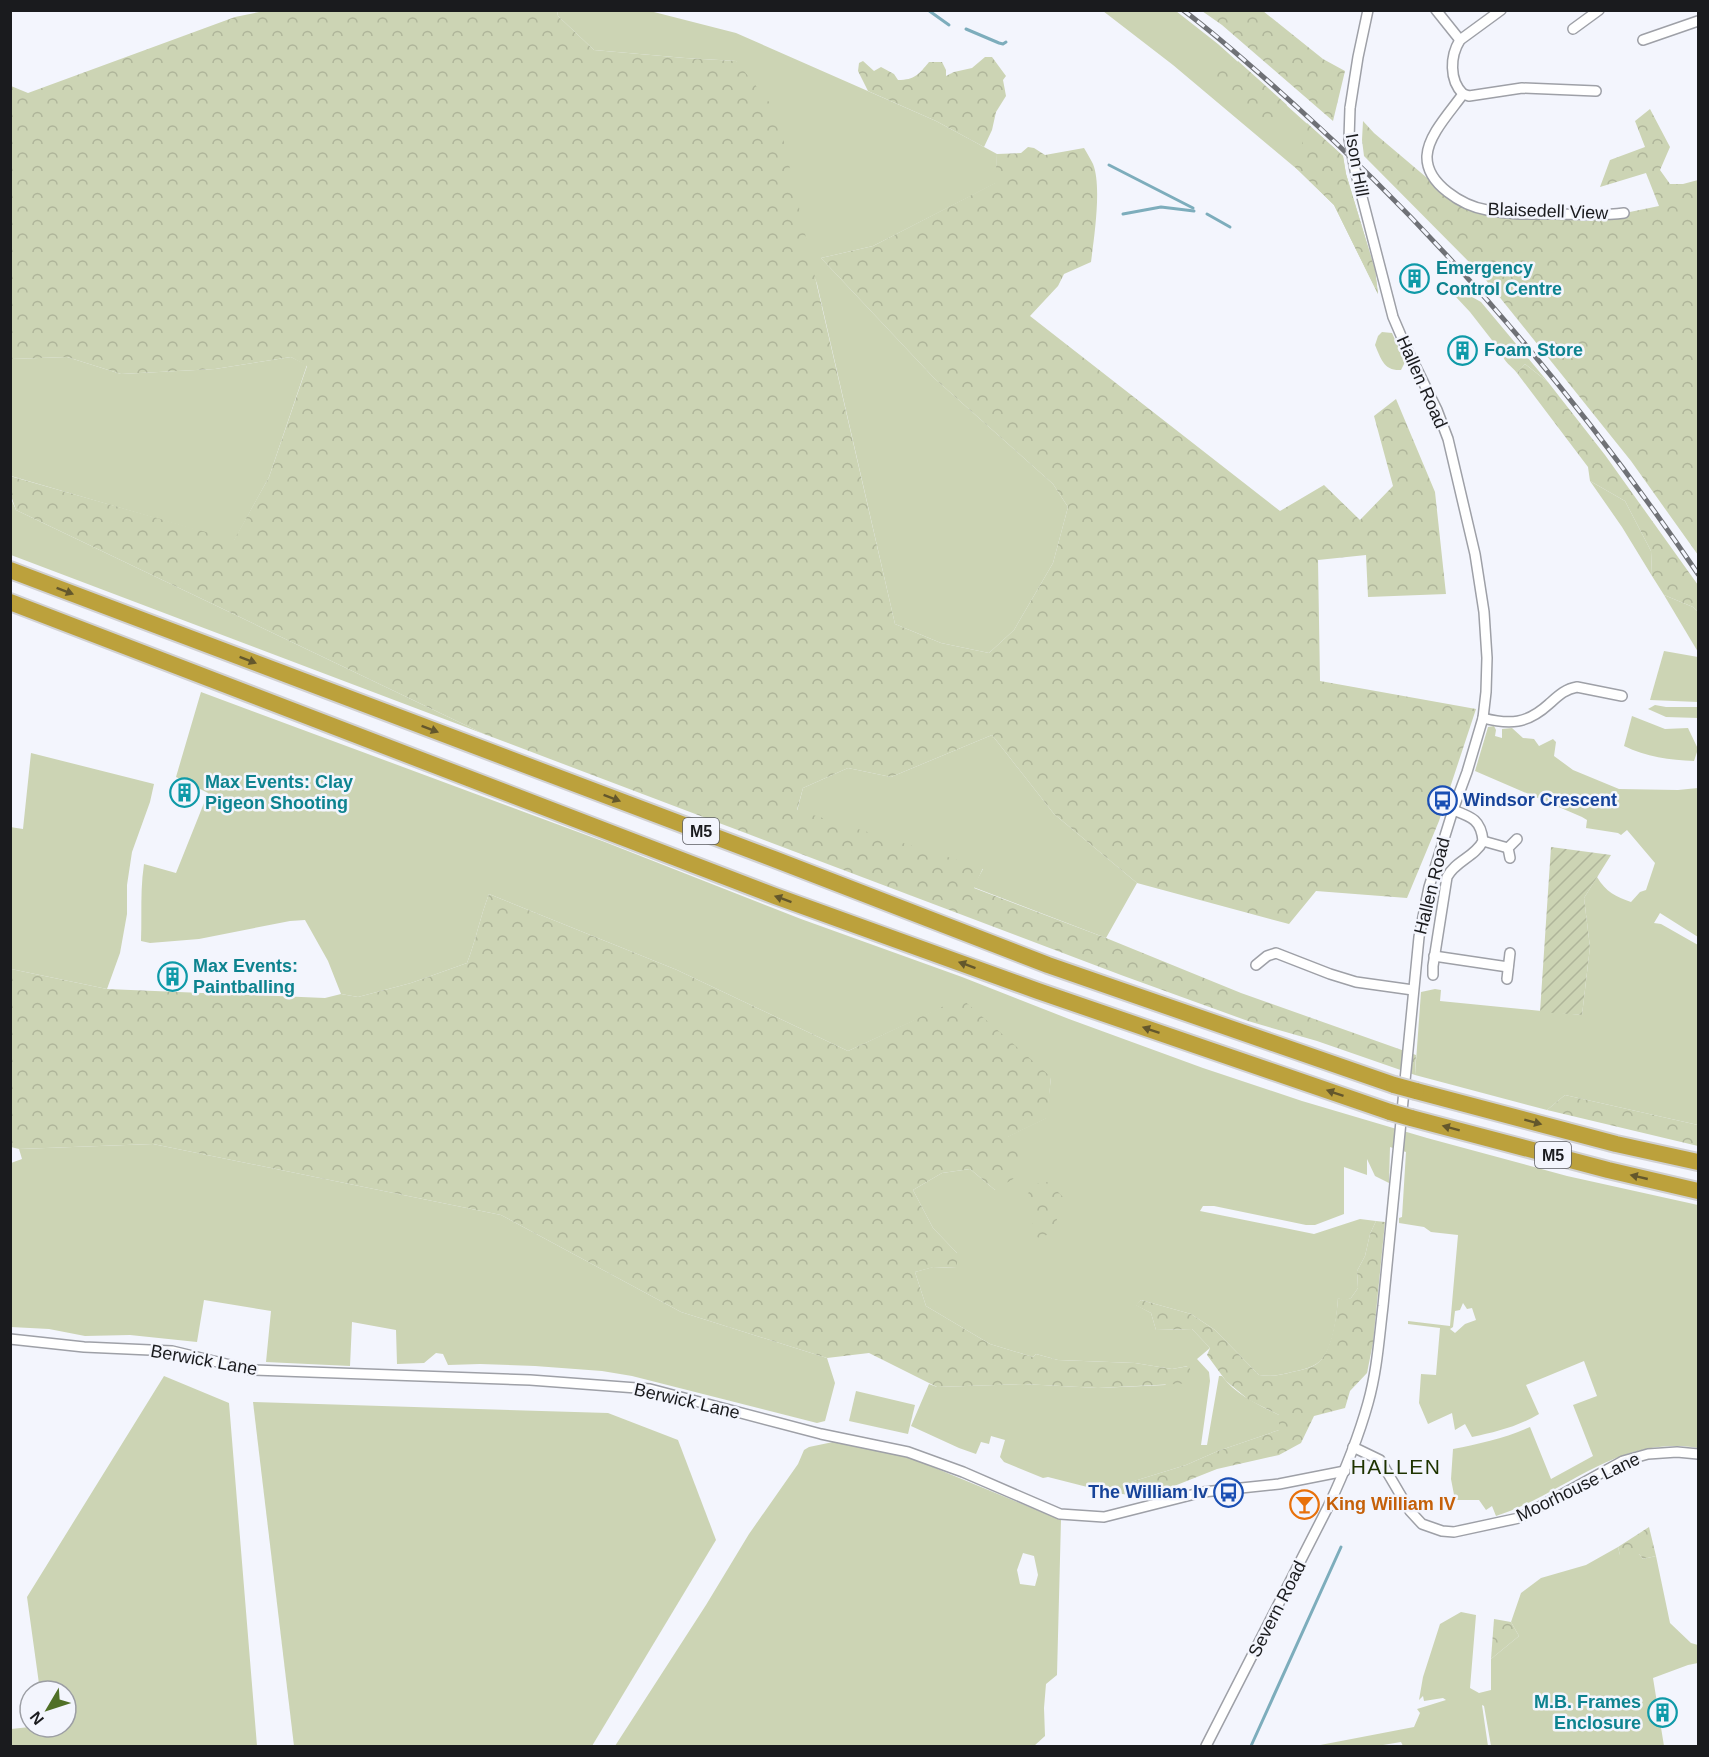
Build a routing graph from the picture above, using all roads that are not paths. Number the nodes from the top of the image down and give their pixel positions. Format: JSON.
{"nodes":[{"id":1,"x":1368,"y":10,"type":"edge"},
{"id":2,"x":1436,"y":10,"type":"edge"},
{"id":3,"x":1501,"y":10,"type":"edge"},
{"id":4,"x":1594,"y":12,"type":"edge"},
{"id":5,"x":1698,"y":21,"type":"edge"},
{"id":6,"x":1573,"y":29,"type":"dead end"},
{"id":7,"x":1643,"y":39,"type":"dead end"},
{"id":8,"x":1460,"y":40,"type":"junction"},
{"id":9,"x":1596,"y":91,"type":"dead end"},
{"id":10,"x":1463,"y":94,"type":"junction"},
{"id":11,"x":1624,"y":213,"type":"dead end"},
{"id":12,"x":1393,"y":317,"type":"joint"},
{"id":13,"x":10,"y":570,"type":"edge"},
{"id":14,"x":10,"y":602,"type":"edge"},
{"id":15,"x":1622,"y":696,"type":"dead end"},
{"id":16,"x":1483,"y":718,"type":"junction"},
{"id":17,"x":1453,"y":810,"type":"junction"},
{"id":18,"x":1517,"y":839,"type":"dead end"},
{"id":19,"x":1484,"y":841,"type":"junction"},
{"id":20,"x":1510,"y":953,"type":"dead end"},
{"id":21,"x":1434,"y":956,"type":"junction"},
{"id":22,"x":1256,"y":965,"type":"dead end"},
{"id":23,"x":1508,"y":967,"type":"junction"},
{"id":24,"x":1433,"y":975,"type":"dead end"},
{"id":25,"x":1507,"y":979,"type":"dead end"},
{"id":26,"x":1413,"y":990,"type":"junction"},
{"id":27,"x":1698,"y":1162,"type":"edge"},
{"id":28,"x":1698,"y":1191,"type":"edge"},
{"id":29,"x":10,"y":1340,"type":"edge"},
{"id":30,"x":1353,"y":1447,"type":"junction"},
{"id":31,"x":1698,"y":1454,"type":"edge"},
{"id":32,"x":1345,"y":1471,"type":"junction"},
{"id":33,"x":1206,"y":1746,"type":"edge"}],
"edges":[{"from":1,"to":12,"type":"street","name":"Ison Hill","bridge":true},
{"from":2,"to":8,"type":"street"},
{"from":3,"to":8,"type":"street"},
{"from":4,"to":6,"type":"street"},
{"from":5,"to":7,"type":"street"},
{"from":8,"to":10,"type":"street"},
{"from":9,"to":10,"type":"street"},
{"from":10,"to":11,"type":"street","name":"Blaisedell View"},
{"from":12,"to":16,"type":"street","name":"Hallen Road"},
{"from":13,"to":27,"type":"highway","number":"M5","one_way":true,"bridge":true},
{"from":28,"to":14,"type":"highway","number":"M5","one_way":true,"bridge":true},
{"from":15,"to":16,"type":"street"},
{"from":16,"to":17,"type":"street","name":"Hallen Road"},
{"from":17,"to":19,"type":"street"},
{"from":17,"to":26,"type":"street","name":"Hallen Road"},
{"from":18,"to":19,"type":"street"},
{"from":19,"to":21,"type":"street"},
{"from":20,"to":23,"type":"street"},
{"from":21,"to":23,"type":"street"},
{"from":21,"to":24,"type":"street"},
{"from":22,"to":26,"type":"street"},
{"from":23,"to":25,"type":"street"},
{"from":26,"to":30,"type":"street","name":"Hallen Road"},
{"from":29,"to":32,"type":"street","name":"Berwick Lane"},
{"from":30,"to":31,"type":"street","name":"Moorhouse Lane"},
{"from":30,"to":32,"type":"street","name":"Hallen Road"},
{"from":32,"to":33,"type":"street","name":"Severn Road"}]}
